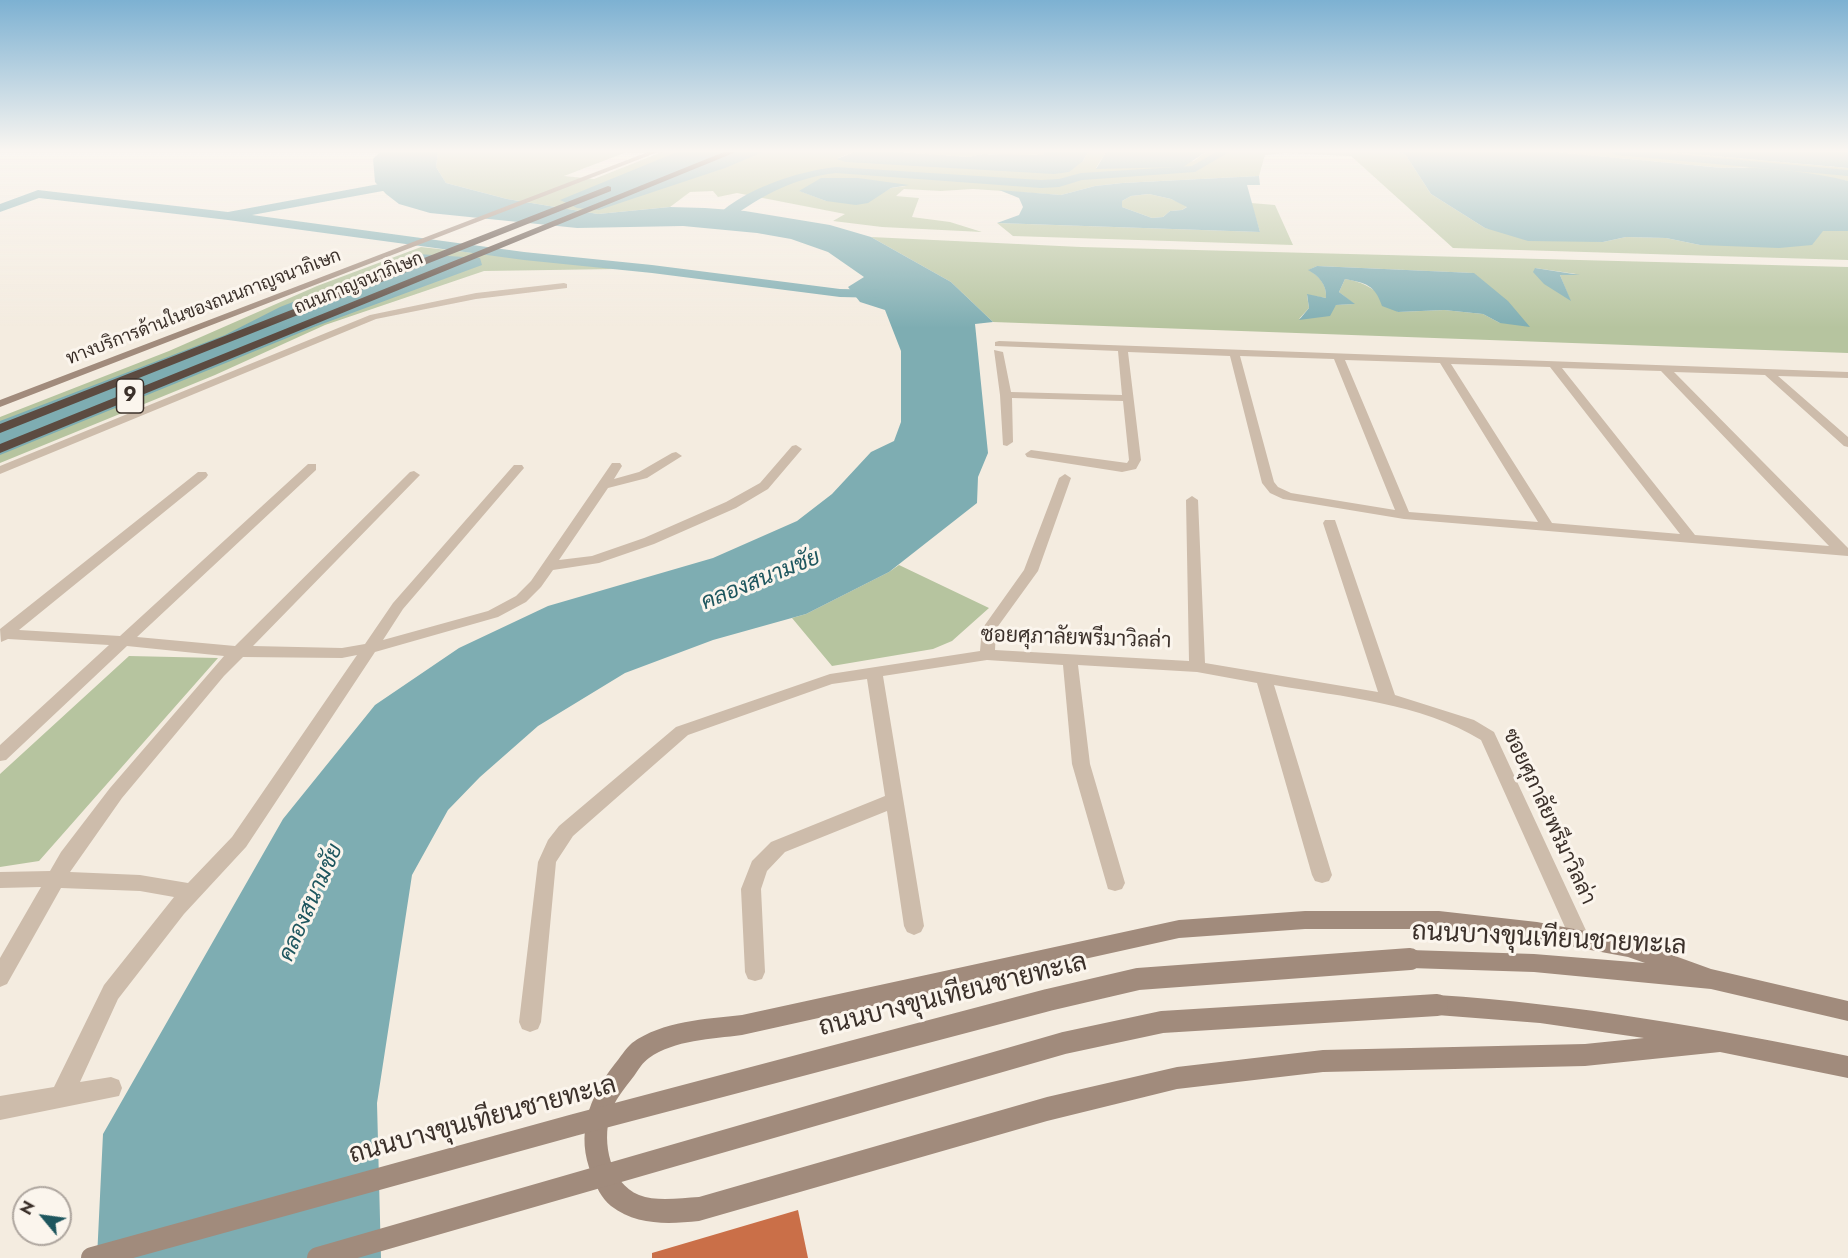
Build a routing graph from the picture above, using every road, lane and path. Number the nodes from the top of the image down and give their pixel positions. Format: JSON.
{"nodes":[{"id":1,"x":502,"y":211,"type":"edge"},
{"id":2,"x":554,"y":211,"type":"edge"},
{"id":3,"x":587,"y":211,"type":"edge"},
{"id":4,"x":312,"y":285,"type":"junction"},
{"id":5,"x":564,"y":286,"type":"dead end"},
{"id":6,"x":1123,"y":349,"type":"junction"},
{"id":7,"x":1234,"y":352,"type":"junction"},
{"id":8,"x":1338,"y":356,"type":"junction"},
{"id":9,"x":1443,"y":359,"type":"junction"},
{"id":10,"x":1554,"y":364,"type":"junction"},
{"id":11,"x":1665,"y":369,"type":"junction"},
{"id":12,"x":1768,"y":372,"type":"junction"},
{"id":13,"x":1848,"y":375,"type":"edge"},
{"id":14,"x":1006,"y":395,"type":"junction"},
{"id":15,"x":0,"y":396,"type":"edge"},
{"id":16,"x":1128,"y":398,"type":"junction"},
{"id":17,"x":0,"y":404,"type":"edge"},
{"id":18,"x":0,"y":414,"type":"edge"},
{"id":19,"x":0,"y":429,"type":"edge"},
{"id":20,"x":1007,"y":442,"type":"dead end"},
{"id":21,"x":1848,"y":442,"type":"edge"},
{"id":22,"x":0,"y":449,"type":"edge"},
{"id":23,"x":796,"y":449,"type":"dead end"},
{"id":24,"x":1031,"y":454,"type":"dead end"},
{"id":25,"x":675,"y":456,"type":"dead end"},
{"id":26,"x":616,"y":466,"type":"dead end"},
{"id":27,"x":312,"y":467,"type":"dead end"},
{"id":28,"x":518,"y":468,"type":"dead end"},
{"id":29,"x":0,"y":470,"type":"edge"},
{"id":30,"x":202,"y":475,"type":"dead end"},
{"id":31,"x":414,"y":475,"type":"dead end"},
{"id":32,"x":1065,"y":478,"type":"dead end"},
{"id":33,"x":603,"y":485,"type":"junction"},
{"id":34,"x":1192,"y":500,"type":"dead end"},
{"id":35,"x":1404,"y":514,"type":"junction"},
{"id":36,"x":1330,"y":523,"type":"dead end"},
{"id":37,"x":1546,"y":525,"type":"junction"},
{"id":38,"x":1690,"y":538,"type":"junction"},
{"id":39,"x":1845,"y":552,"type":"edge"},
{"id":40,"x":548,"y":566,"type":"junction"},
{"id":41,"x":1,"y":635,"type":"edge"},
{"id":42,"x":123,"y":641,"type":"junction"},
{"id":43,"x":369,"y":648,"type":"junction"},
{"id":44,"x":238,"y":651,"type":"junction"},
{"id":45,"x":987,"y":655,"type":"junction"},
{"id":46,"x":1070,"y":660,"type":"junction"},
{"id":47,"x":1197,"y":667,"type":"junction"},
{"id":48,"x":874,"y":672,"type":"junction"},
{"id":49,"x":1264,"y":678,"type":"junction"},
{"id":50,"x":1388,"y":699,"type":"junction"},
{"id":51,"x":0,"y":754,"type":"edge"},
{"id":52,"x":894,"y":800,"type":"junction"},
{"id":53,"x":1322,"y":875,"type":"dead end"},
{"id":54,"x":0,"y":880,"type":"edge"},
{"id":55,"x":56,"y":880,"type":"junction"},
{"id":56,"x":1115,"y":883,"type":"dead end"},
{"id":57,"x":191,"y":892,"type":"junction"},
{"id":58,"x":914,"y":926,"type":"dead end"},
{"id":59,"x":1580,"y":939,"type":"junction"},
{"id":60,"x":755,"y":972,"type":"dead end"},
{"id":61,"x":0,"y":977,"type":"edge"},
{"id":62,"x":1712,"y":979,"type":"junction"},
{"id":63,"x":1848,"y":1011,"type":"edge"},
{"id":64,"x":530,"y":1022,"type":"dead end"},
{"id":65,"x":1723,"y":1041,"type":"junction"},
{"id":66,"x":1848,"y":1067,"type":"edge"},
{"id":67,"x":111,"y":1088,"type":"dead end"},
{"id":68,"x":61,"y":1097,"type":"junction"},
{"id":69,"x":0,"y":1108,"type":"edge"},
{"id":70,"x":92,"y":1258,"type":"edge"},
{"id":71,"x":318,"y":1258,"type":"edge"}],
"edges":[{"from":1,"to":4,"type":"main road","name":"ทางบริการด้านในของถนนกาญจนาภิเษก"},
{"from":2,"to":19,"type":"highway","name":"ถนนกาญจนาภิเษก","number":"9"},
{"from":3,"to":22,"type":"highway","name":"ถนนกาญจนาภิเษก","number":"9"},
{"from":4,"to":15,"type":"main road"},
{"from":4,"to":17,"type":"main road","name":"ทางบริการด้านในของถนนกาญจนาภิเษก"},
{"from":4,"to":18,"type":"main road"},
{"from":5,"to":29,"type":"street"},
{"from":6,"to":7,"type":"street"},
{"from":6,"to":14,"type":"street"},
{"from":6,"to":16,"type":"street"},
{"from":7,"to":8,"type":"street"},
{"from":7,"to":35,"type":"street"},
{"from":8,"to":9,"type":"street"},
{"from":8,"to":35,"type":"street"},
{"from":9,"to":10,"type":"street"},
{"from":9,"to":37,"type":"street"},
{"from":10,"to":11,"type":"street"},
{"from":10,"to":38,"type":"street"},
{"from":11,"to":12,"type":"street"},
{"from":11,"to":39,"type":"street"},
{"from":12,"to":13,"type":"street"},
{"from":12,"to":21,"type":"street"},
{"from":14,"to":16,"type":"street"},
{"from":14,"to":20,"type":"street"},
{"from":16,"to":24,"type":"street"},
{"from":23,"to":40,"type":"street"},
{"from":25,"to":33,"type":"street"},
{"from":26,"to":33,"type":"street"},
{"from":27,"to":42,"type":"street"},
{"from":28,"to":43,"type":"street"},
{"from":30,"to":41,"type":"street"},
{"from":31,"to":44,"type":"street"},
{"from":32,"to":45,"type":"street"},
{"from":33,"to":40,"type":"street"},
{"from":34,"to":47,"type":"street"},
{"from":35,"to":37,"type":"street"},
{"from":36,"to":50,"type":"street"},
{"from":37,"to":38,"type":"street"},
{"from":38,"to":39,"type":"street"},
{"from":40,"to":43,"type":"street"},
{"from":41,"to":42,"type":"street"},
{"from":42,"to":44,"type":"street"},
{"from":42,"to":51,"type":"street"},
{"from":43,"to":44,"type":"street"},
{"from":43,"to":57,"type":"street"},
{"from":44,"to":55,"type":"street"},
{"from":45,"to":46,"type":"street","name":"ซอยศุภาลัยพรีมาวิลล่า"},
{"from":45,"to":48,"type":"street","name":"ซอยศุภาลัยพรีมาวิลล่า"},
{"from":46,"to":47,"type":"street","name":"ซอยศุภาลัยพรีมาวิลล่า"},
{"from":46,"to":56,"type":"street"},
{"from":47,"to":49,"type":"street","name":"ซอยศุภาลัยพรีมาวิลล่า"},
{"from":48,"to":52,"type":"street"},
{"from":48,"to":64,"type":"street","name":"ซอยศุภาลัยพรีมาวิลล่า"},
{"from":49,"to":50,"type":"street","name":"ซอยศุภาลัยพรีมาวิลล่า"},
{"from":49,"to":53,"type":"street"},
{"from":50,"to":59,"type":"street","name":"ซอยศุภาลัยพรีมาวิลล่า"},
{"from":52,"to":58,"type":"street"},
{"from":52,"to":60,"type":"street"},
{"from":54,"to":55,"type":"street"},
{"from":55,"to":57,"type":"street"},
{"from":55,"to":61,"type":"street"},
{"from":57,"to":68,"type":"street"},
{"from":59,"to":62,"type":"main road"},
{"from":59,"to":65,"type":"main road"},
{"from":62,"to":63,"type":"main road","name":"ถนนบางขุนเทียนชายทะเล"},
{"from":62,"to":70,"type":"main road","name":"ถนนบางขุนเทียนชายทะเล","bridge":true},
{"from":65,"to":66,"type":"main road"},
{"from":65,"to":71,"type":"main road","bridge":true},
{"from":67,"to":68,"type":"street"},
{"from":68,"to":69,"type":"street"}]}
